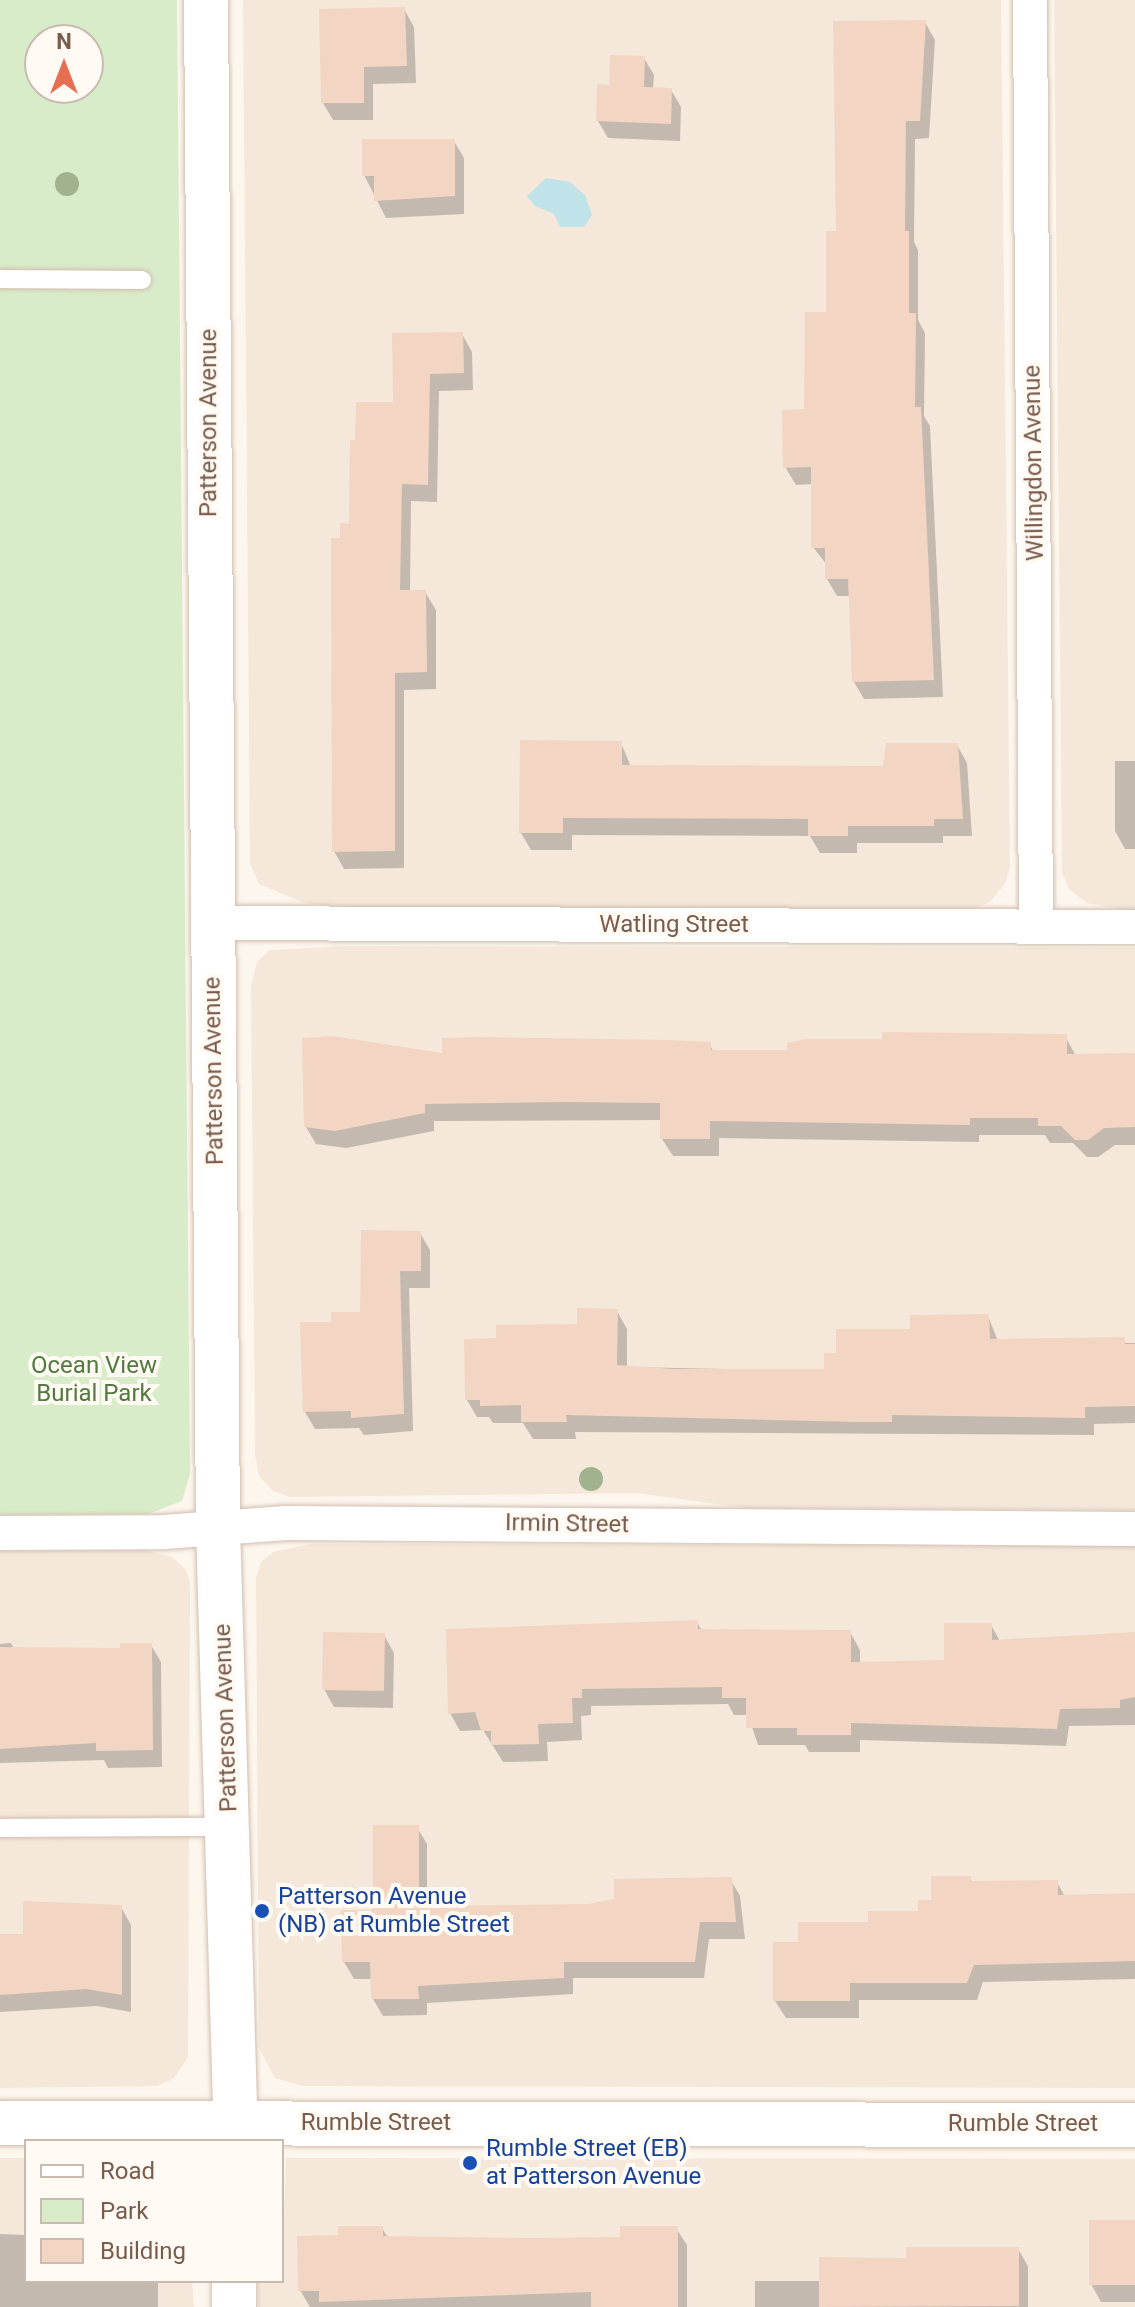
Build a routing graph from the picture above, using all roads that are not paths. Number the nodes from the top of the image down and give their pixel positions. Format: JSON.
{"nodes":[{"id":1,"x":206,"y":0,"type":"edge"},
{"id":2,"x":1030,"y":0,"type":"edge"},
{"id":3,"x":0,"y":279,"type":"edge"},
{"id":4,"x":142,"y":280,"type":"dead end"},
{"id":5,"x":213,"y":923,"type":"junction"},
{"id":6,"x":1036,"y":926,"type":"junction"},
{"id":7,"x":1135,"y":927,"type":"edge"},
{"id":8,"x":218,"y":1527,"type":"junction"},
{"id":9,"x":1135,"y":1529,"type":"edge"},
{"id":10,"x":0,"y":1533,"type":"edge"},
{"id":11,"x":230,"y":1827,"type":"junction"},
{"id":12,"x":0,"y":1828,"type":"edge"},
{"id":13,"x":0,"y":2123,"type":"edge"},
{"id":14,"x":1135,"y":2125,"type":"edge"},
{"id":15,"x":236,"y":2132,"type":"edge"},
{"id":16,"x":234,"y":2283,"type":"edge"},
{"id":17,"x":234,"y":2307,"type":"edge"}],
"edges":[{"from":1,"to":5,"type":"street","name":"Patterson Avenue"},
{"from":2,"to":6,"type":"street","name":"Willingdon Avenue"},
{"from":3,"to":4,"type":"lane"},
{"from":5,"to":6,"type":"street","name":"Watling Street"},
{"from":5,"to":8,"type":"street","name":"Patterson Avenue"},
{"from":6,"to":7,"type":"street","name":"Watling Street"},
{"from":8,"to":9,"type":"street","name":"Irmin Street"},
{"from":8,"to":10,"type":"street","name":"Irmin Street"},
{"from":8,"to":11,"type":"street","name":"Patterson Avenue"},
{"from":11,"to":12,"type":"lane"},
{"from":11,"to":15,"type":"street","name":"Patterson Avenue"},
{"from":13,"to":15,"type":"street","name":"Rumble Street"},
{"from":14,"to":15,"type":"street","name":"Rumble Street"},
{"from":16,"to":17,"type":"street"}]}
